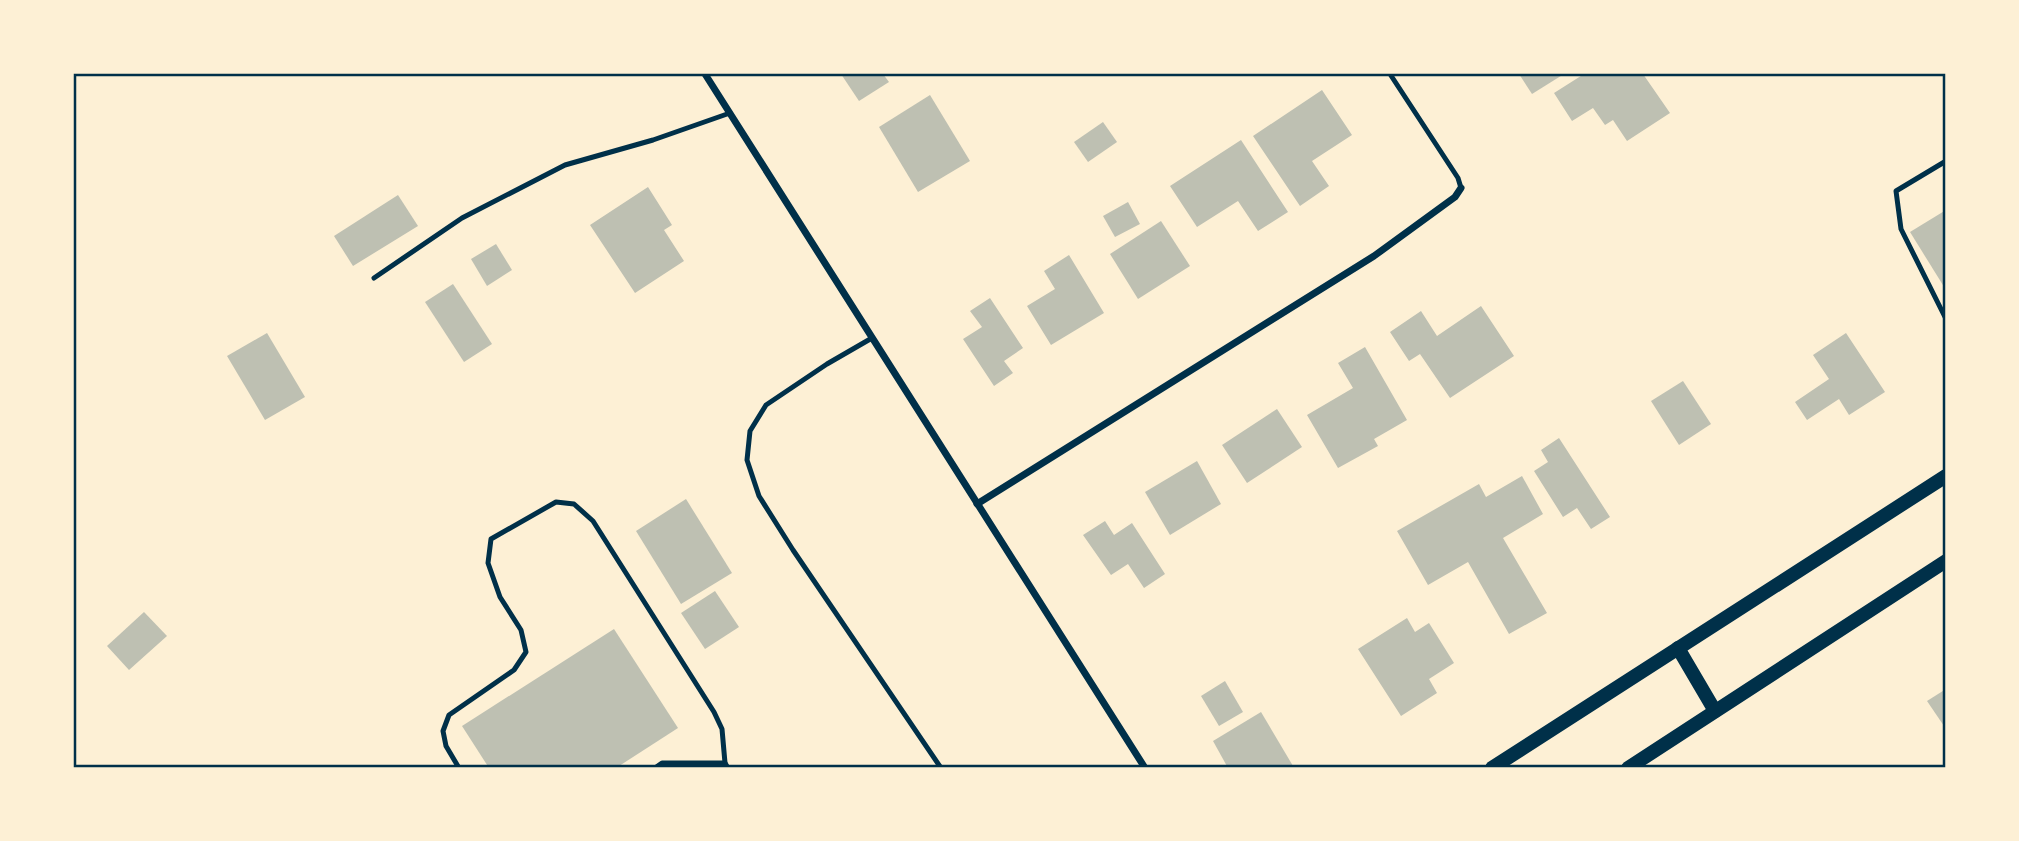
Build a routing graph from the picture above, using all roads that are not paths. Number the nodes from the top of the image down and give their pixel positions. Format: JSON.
{"nodes":[{"id":1,"x":705,"y":74,"type":"edge"},
{"id":2,"x":1390,"y":74,"type":"edge"},
{"id":3,"x":730,"y":113,"type":"junction"},
{"id":4,"x":1945,"y":160,"type":"edge"},
{"id":5,"x":1461,"y":188,"type":"joint"},
{"id":6,"x":374,"y":278,"type":"dead end"},
{"id":7,"x":1945,"y":319,"type":"edge"},
{"id":8,"x":872,"y":338,"type":"junction"},
{"id":9,"x":1945,"y":476,"type":"edge"},
{"id":10,"x":977,"y":504,"type":"junction"},
{"id":11,"x":1945,"y":561,"type":"edge"},
{"id":12,"x":1678,"y":648,"type":"junction"},
{"id":13,"x":1715,"y":711,"type":"junction"},
{"id":14,"x":727,"y":765,"type":"edge"},
{"id":15,"x":459,"y":768,"type":"edge"},
{"id":16,"x":655,"y":768,"type":"edge"},
{"id":17,"x":941,"y":768,"type":"edge"},
{"id":18,"x":1145,"y":768,"type":"edge"},
{"id":19,"x":1492,"y":768,"type":"edge"},
{"id":20,"x":1628,"y":768,"type":"edge"}],
"edges":[{"from":1,"to":3,"type":"street"},
{"from":2,"to":5,"type":"lane"},
{"from":3,"to":6,"type":"lane"},
{"from":3,"to":8,"type":"street"},
{"from":4,"to":7,"type":"lane"},
{"from":5,"to":10,"type":"street"},
{"from":8,"to":10,"type":"street"},
{"from":8,"to":17,"type":"lane"},
{"from":9,"to":12,"type":"main road"},
{"from":10,"to":18,"type":"street"},
{"from":11,"to":13,"type":"main road"},
{"from":12,"to":13,"type":"main road"},
{"from":12,"to":19,"type":"main road"},
{"from":13,"to":20,"type":"main road"},
{"from":14,"to":15,"type":"lane"},
{"from":14,"to":16,"type":"lane"}]}
